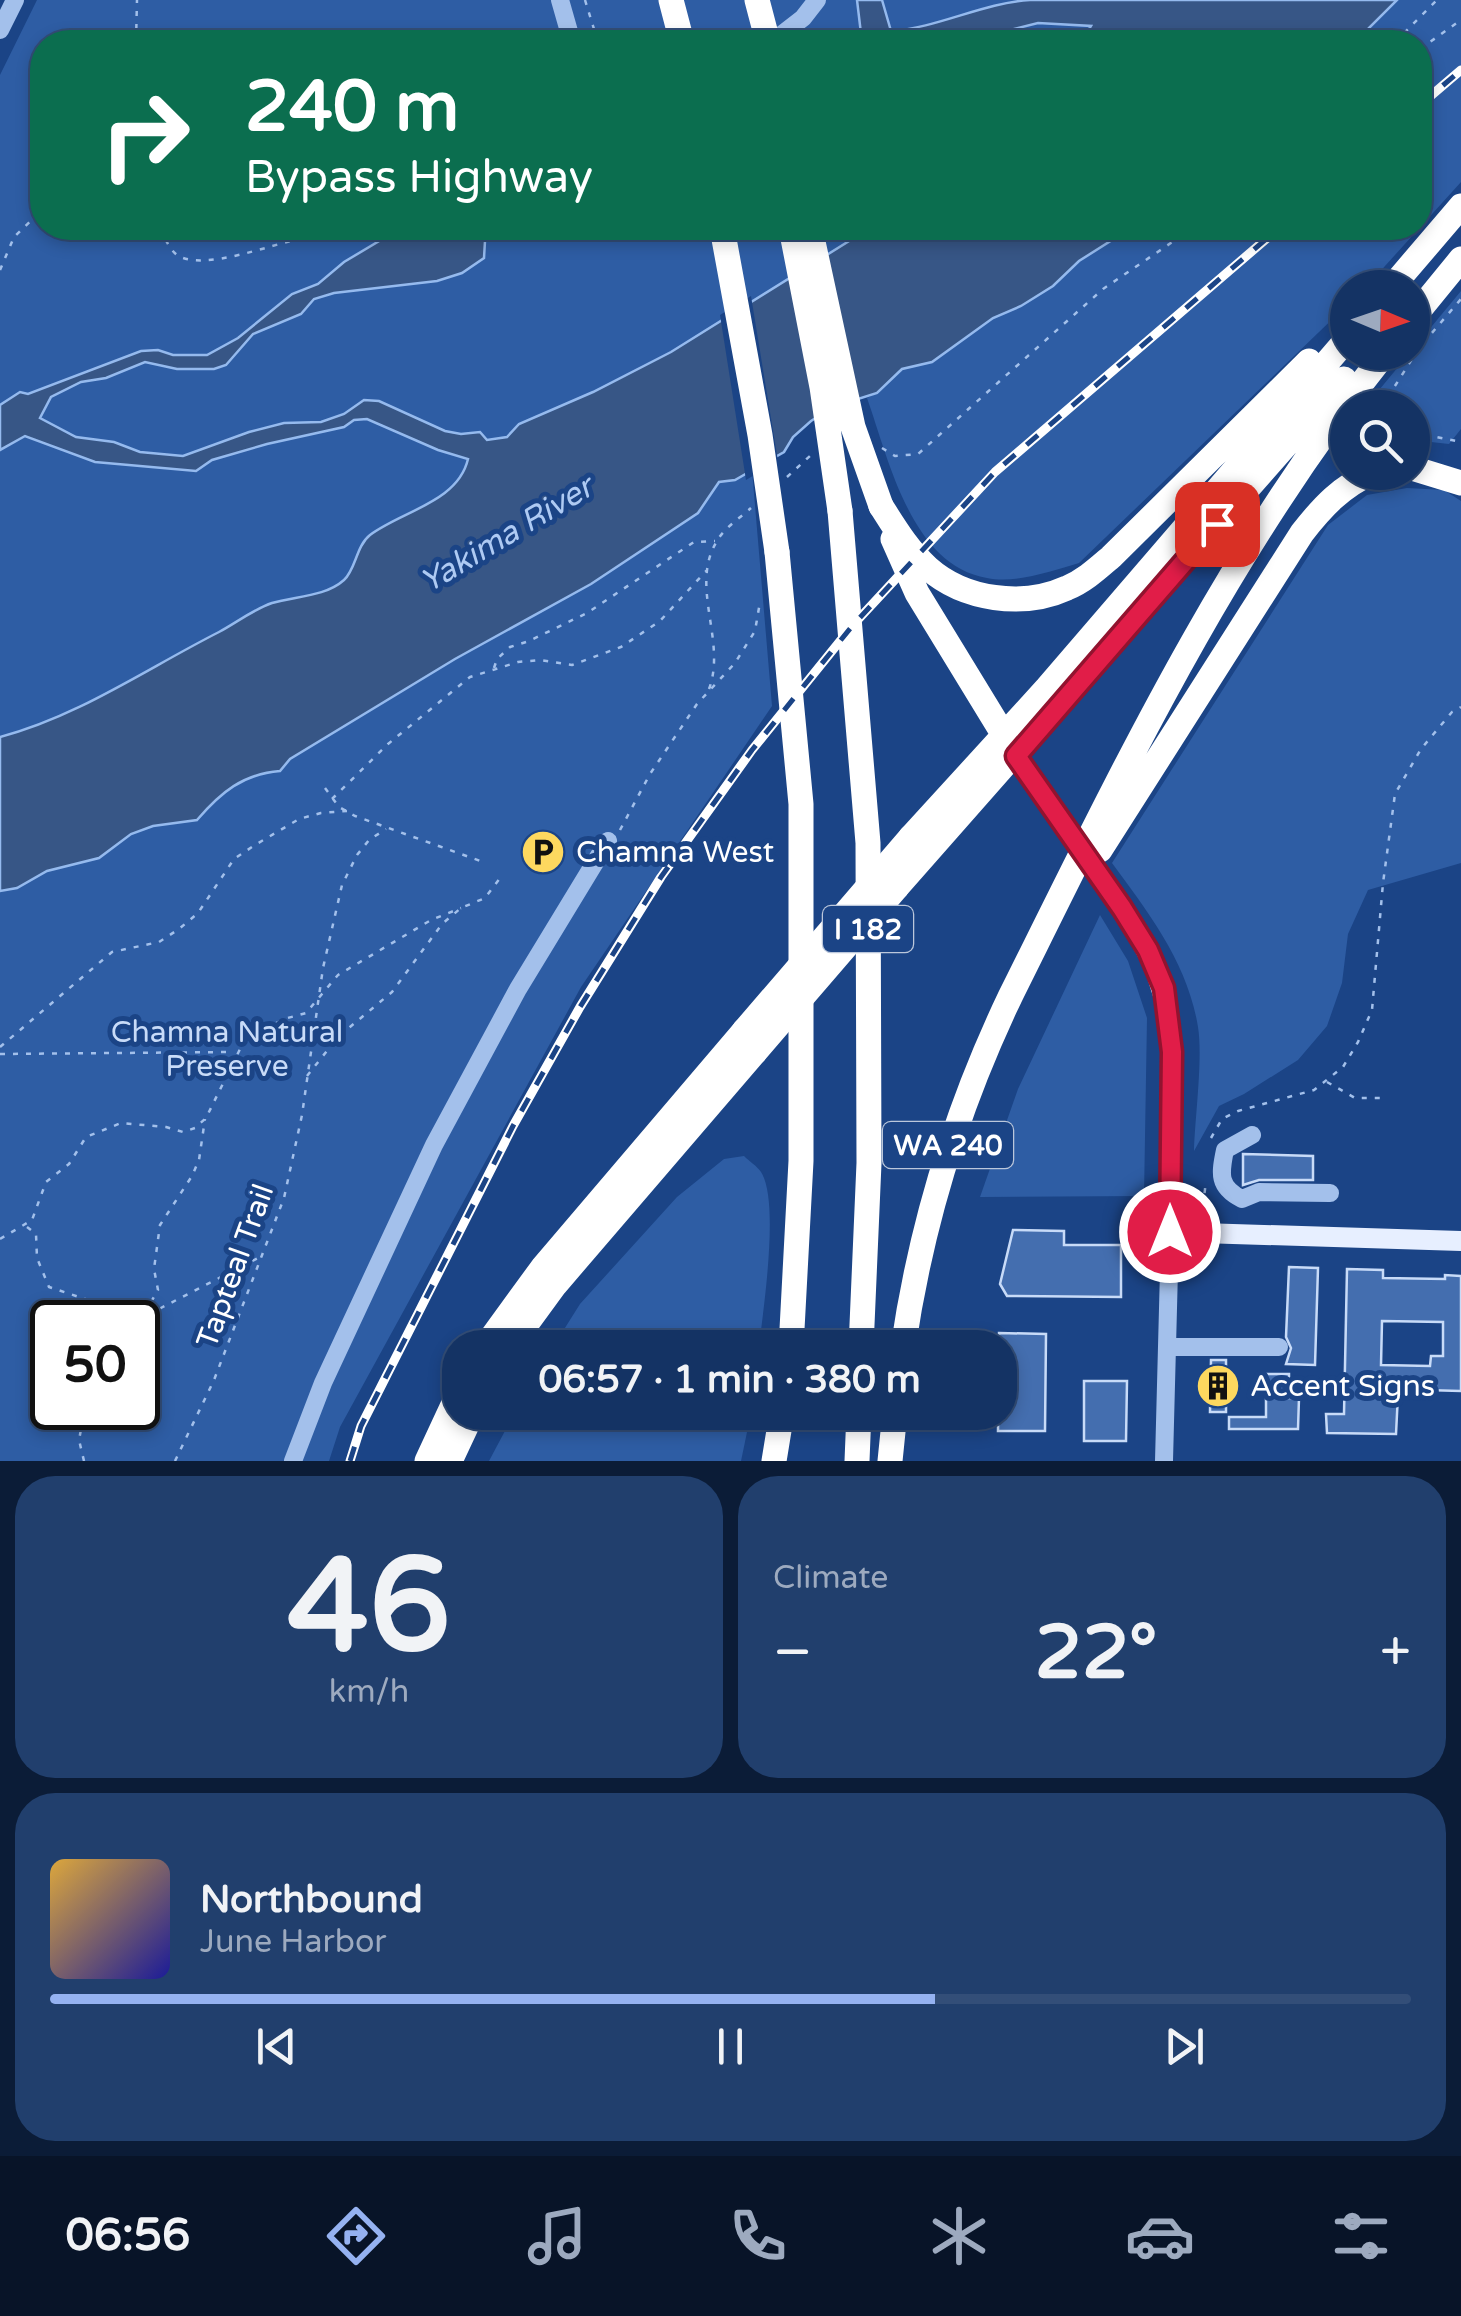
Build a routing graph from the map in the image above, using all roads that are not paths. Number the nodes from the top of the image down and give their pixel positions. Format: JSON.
{"nodes":[{"id":1,"x":15,"y":0,"type":"edge"},
{"id":2,"x":560,"y":0,"type":"edge"},
{"id":3,"x":741,"y":0,"type":"edge"},
{"id":4,"x":757,"y":0,"type":"edge"},
{"id":5,"x":817,"y":0,"type":"edge"},
{"id":6,"x":0,"y":30,"type":"edge"},
{"id":7,"x":569,"y":30,"type":"edge"},
{"id":8,"x":748,"y":30,"type":"edge"},
{"id":9,"x":766,"y":30,"type":"edge"},
{"id":10,"x":786,"y":30,"type":"edge"},
{"id":11,"x":1461,"y":206,"type":"edge"},
{"id":12,"x":1439,"y":231,"type":"junction"},
{"id":13,"x":1432,"y":238,"type":"edge"},
{"id":14,"x":1432,"y":239,"type":"edge"},
{"id":15,"x":724,"y":240,"type":"edge"},
{"id":16,"x":793,"y":240,"type":"edge"},
{"id":17,"x":813,"y":240,"type":"edge"},
{"id":18,"x":1430,"y":240,"type":"edge"},
{"id":19,"x":1431,"y":240,"type":"edge"},
{"id":20,"x":1461,"y":257,"type":"edge"},
{"id":21,"x":1400,"y":270,"type":"edge"},
{"id":22,"x":1405,"y":270,"type":"edge"},
{"id":23,"x":1430,"y":284,"type":"edge"},
{"id":24,"x":1430,"y":296,"type":"edge"},
{"id":25,"x":1330,"y":340,"type":"edge"},
{"id":26,"x":1330,"y":360,"type":"edge"},
{"id":27,"x":1350,"y":370,"type":"edge"},
{"id":28,"x":1371,"y":370,"type":"edge"},
{"id":29,"x":1430,"y":474,"type":"edge"},
{"id":30,"x":1461,"y":483,"type":"edge"},
{"id":31,"x":1340,"y":490,"type":"edge"},
{"id":32,"x":881,"y":506,"type":"junction"},
{"id":33,"x":1010,"y":746,"type":"junction"},
{"id":34,"x":608,"y":842,"type":"road end"},
{"id":35,"x":1031,"y":954,"type":"junction"},
{"id":36,"x":749,"y":1042,"type":"junction"},
{"id":37,"x":1252,"y":1135,"type":"dead end"},
{"id":38,"x":1330,"y":1193,"type":"dead end"},
{"id":39,"x":1170,"y":1232,"type":"junction"},
{"id":40,"x":1461,"y":1242,"type":"edge"},
{"id":41,"x":497,"y":1330,"type":"edge"},
{"id":42,"x":521,"y":1330,"type":"edge"},
{"id":43,"x":792,"y":1330,"type":"edge"},
{"id":44,"x":863,"y":1330,"type":"edge"},
{"id":45,"x":906,"y":1330,"type":"edge"},
{"id":46,"x":1167,"y":1347,"type":"junction"},
{"id":47,"x":1279,"y":1347,"type":"dead end"},
{"id":48,"x":442,"y":1430,"type":"edge"},
{"id":49,"x":465,"y":1430,"type":"edge"},
{"id":50,"x":781,"y":1430,"type":"edge"},
{"id":51,"x":785,"y":1430,"type":"edge"},
{"id":52,"x":858,"y":1430,"type":"edge"},
{"id":53,"x":893,"y":1430,"type":"edge"},
{"id":54,"x":293,"y":1461,"type":"edge"},
{"id":55,"x":428,"y":1461,"type":"edge"},
{"id":56,"x":450,"y":1461,"type":"edge"},
{"id":57,"x":774,"y":1461,"type":"edge"},
{"id":58,"x":786,"y":1461,"type":"edge"},
{"id":59,"x":857,"y":1461,"type":"edge"},
{"id":60,"x":890,"y":1461,"type":"edge"},
{"id":61,"x":1164,"y":1461,"type":"edge"}],
"edges":[{"from":1,"to":6,"type":"street"},
{"from":2,"to":7,"type":"street"},
{"from":3,"to":8,"type":"highway"},
{"from":4,"to":9,"type":"highway"},
{"from":5,"to":10,"type":"street"},
{"from":11,"to":12,"type":"highway"},
{"from":12,"to":13,"type":"highway"},
{"from":12,"to":14,"type":"highway"},
{"from":15,"to":43,"type":"highway","number":"I 182","bridge":true},
{"from":16,"to":44,"type":"highway","number":"I 182","bridge":true},
{"from":17,"to":32,"type":"highway","bridge":true},
{"from":18,"to":21,"type":"highway"},
{"from":19,"to":22,"type":"highway"},
{"from":20,"to":23,"type":"highway"},
{"from":20,"to":24,"type":"highway"},
{"from":25,"to":32,"type":"highway"},
{"from":26,"to":33,"type":"highway"},
{"from":27,"to":33,"type":"highway"},
{"from":28,"to":35,"type":"highway","number":"WA 240"},
{"from":29,"to":30,"type":"highway"},
{"from":31,"to":35,"type":"highway"},
{"from":32,"to":33,"type":"highway"},
{"from":33,"to":36,"type":"highway","bridge":true},
{"from":33,"to":39,"type":"main road","bridge":true},
{"from":34,"to":54,"type":"street"},
{"from":35,"to":45,"type":"highway","number":"WA 240"},
{"from":36,"to":41,"type":"highway"},
{"from":36,"to":42,"type":"highway"},
{"from":37,"to":38,"type":"street"},
{"from":39,"to":40,"type":"main road"},
{"from":39,"to":46,"type":"street"},
{"from":46,"to":47,"type":"street"},
{"from":46,"to":61,"type":"street"},
{"from":48,"to":55,"type":"highway"},
{"from":49,"to":56,"type":"highway"},
{"from":50,"to":57,"type":"highway"},
{"from":51,"to":58,"type":"highway"},
{"from":52,"to":59,"type":"highway"},
{"from":53,"to":60,"type":"highway"}]}
